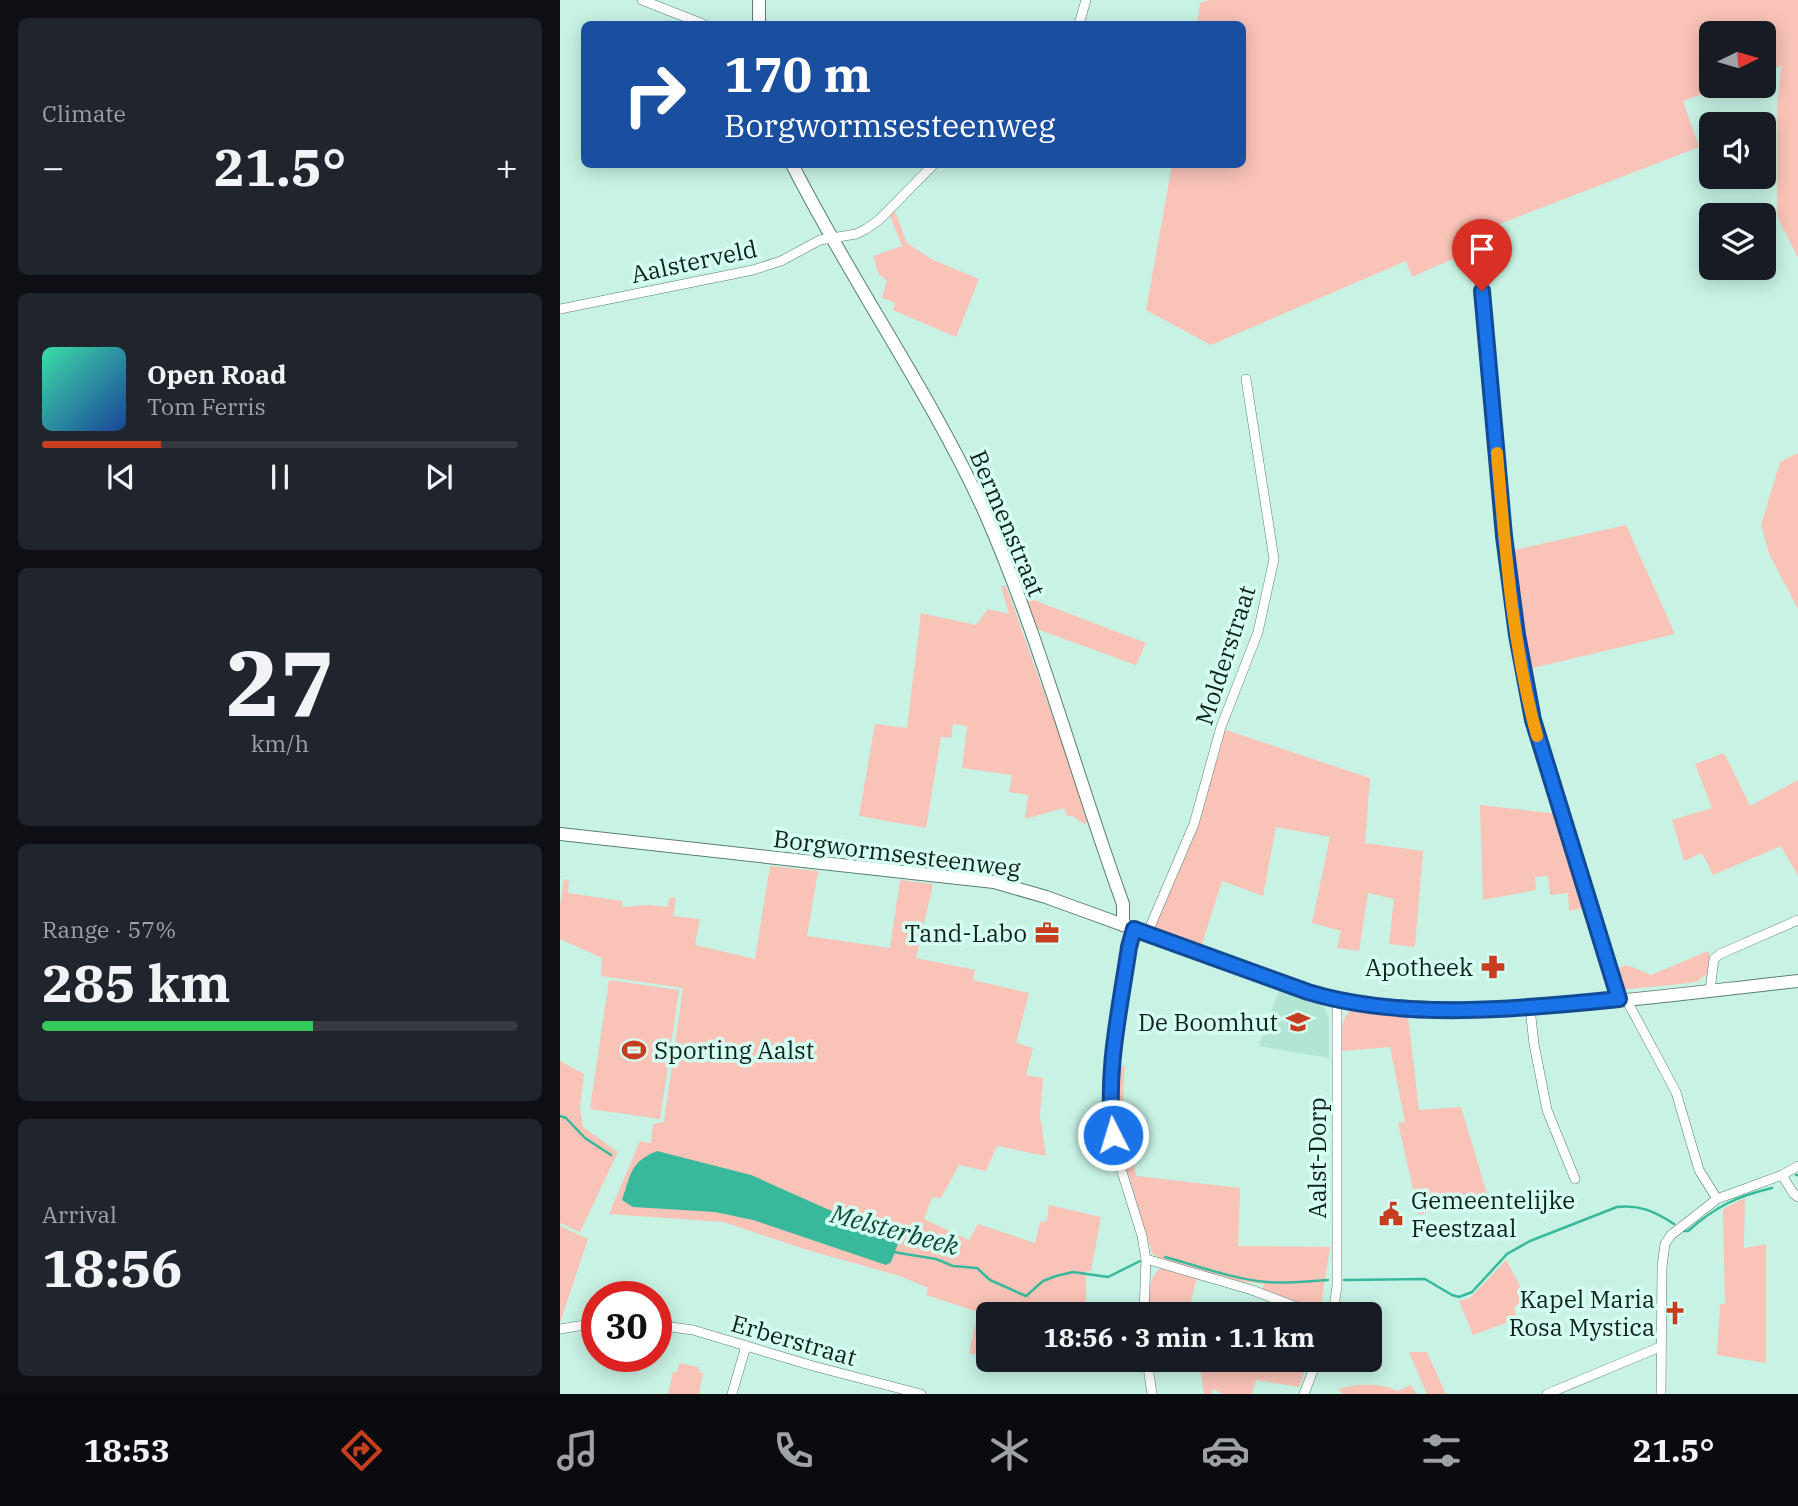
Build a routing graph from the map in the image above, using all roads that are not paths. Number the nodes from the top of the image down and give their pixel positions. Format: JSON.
{"nodes":[{"id":1,"x":642,"y":0,"type":"edge"},
{"id":2,"x":759,"y":0,"type":"edge"},
{"id":3,"x":1086,"y":0,"type":"edge"},
{"id":4,"x":695,"y":21,"type":"edge"},
{"id":5,"x":759,"y":21,"type":"edge"},
{"id":6,"x":1080,"y":21,"type":"edge"},
{"id":7,"x":794,"y":168,"type":"edge"},
{"id":8,"x":930,"y":168,"type":"edge"},
{"id":9,"x":831,"y":237,"type":"junction"},
{"id":10,"x":1482,"y":291,"type":"dead end"},
{"id":11,"x":560,"y":309,"type":"edge"},
{"id":12,"x":1246,"y":379,"type":"dead end"},
{"id":13,"x":560,"y":834,"type":"edge"},
{"id":14,"x":1798,"y":920,"type":"edge"},
{"id":15,"x":1128,"y":927,"type":"junction"},
{"id":16,"x":1147,"y":934,"type":"junction"},
{"id":17,"x":1798,"y":981,"type":"edge"},
{"id":18,"x":1710,"y":990,"type":"junction"},
{"id":19,"x":1623,"y":999,"type":"junction"},
{"id":20,"x":1337,"y":1000,"type":"junction"},
{"id":21,"x":1530,"y":1008,"type":"junction"},
{"id":22,"x":1798,"y":1166,"type":"edge"},
{"id":23,"x":1782,"y":1175,"type":"junction"},
{"id":24,"x":1575,"y":1179,"type":"dead end"},
{"id":25,"x":1798,"y":1197,"type":"edge"},
{"id":26,"x":1717,"y":1199,"type":"junction"},
{"id":27,"x":1146,"y":1259,"type":"junction"},
{"id":28,"x":1144,"y":1302,"type":"edge"},
{"id":29,"x":1284,"y":1302,"type":"edge"},
{"id":30,"x":1335,"y":1302,"type":"edge"},
{"id":31,"x":581,"y":1325,"type":"edge"},
{"id":32,"x":672,"y":1328,"type":"edge"},
{"id":33,"x":560,"y":1329,"type":"edge"},
{"id":34,"x":746,"y":1346,"type":"junction"},
{"id":35,"x":1660,"y":1347,"type":"junction"},
{"id":36,"x":1149,"y":1372,"type":"edge"},
{"id":37,"x":1312,"y":1372,"type":"edge"},
{"id":38,"x":732,"y":1394,"type":"edge"},
{"id":39,"x":921,"y":1394,"type":"edge"},
{"id":40,"x":1152,"y":1394,"type":"edge"},
{"id":41,"x":1304,"y":1394,"type":"edge"},
{"id":42,"x":1547,"y":1394,"type":"edge"},
{"id":43,"x":1661,"y":1394,"type":"edge"}],
"edges":[{"from":1,"to":4,"type":"street"},
{"from":2,"to":5,"type":"main road"},
{"from":3,"to":6,"type":"street"},
{"from":7,"to":9,"type":"main road","name":"Bermenstraat"},
{"from":8,"to":9,"type":"street","name":"Aalsterveld"},
{"from":9,"to":11,"type":"street","name":"Aalsterveld"},
{"from":9,"to":15,"type":"main road","name":"Bermenstraat"},
{"from":10,"to":19,"type":"street"},
{"from":12,"to":16,"type":"street","name":"Molderstraat"},
{"from":13,"to":15,"type":"main road","name":"Borgwormsesteenweg"},
{"from":14,"to":18,"type":"street"},
{"from":15,"to":16,"type":"main road","name":"Borgwormsesteenweg"},
{"from":15,"to":27,"type":"street"},
{"from":16,"to":20,"type":"main road","name":"Borgwormsesteenweg"},
{"from":17,"to":18,"type":"main road","name":"Borgwormsesteenweg"},
{"from":18,"to":19,"type":"main road","name":"Borgwormsesteenweg"},
{"from":19,"to":21,"type":"main road","name":"Borgwormsesteenweg"},
{"from":19,"to":26,"type":"street"},
{"from":20,"to":21,"type":"main road","name":"Borgwormsesteenweg"},
{"from":20,"to":30,"type":"street","name":"Aalst-Dorp"},
{"from":21,"to":24,"type":"street"},
{"from":22,"to":23,"type":"street"},
{"from":23,"to":25,"type":"street"},
{"from":23,"to":26,"type":"street"},
{"from":26,"to":35,"type":"street"},
{"from":27,"to":28,"type":"street"},
{"from":27,"to":29,"type":"street"},
{"from":31,"to":33,"type":"street"},
{"from":32,"to":34,"type":"street","name":"Erberstraat"},
{"from":34,"to":38,"type":"street"},
{"from":34,"to":39,"type":"street","name":"Erberstraat"},
{"from":35,"to":42,"type":"street"},
{"from":35,"to":43,"type":"street"},
{"from":36,"to":40,"type":"street"},
{"from":37,"to":41,"type":"street"}]}
